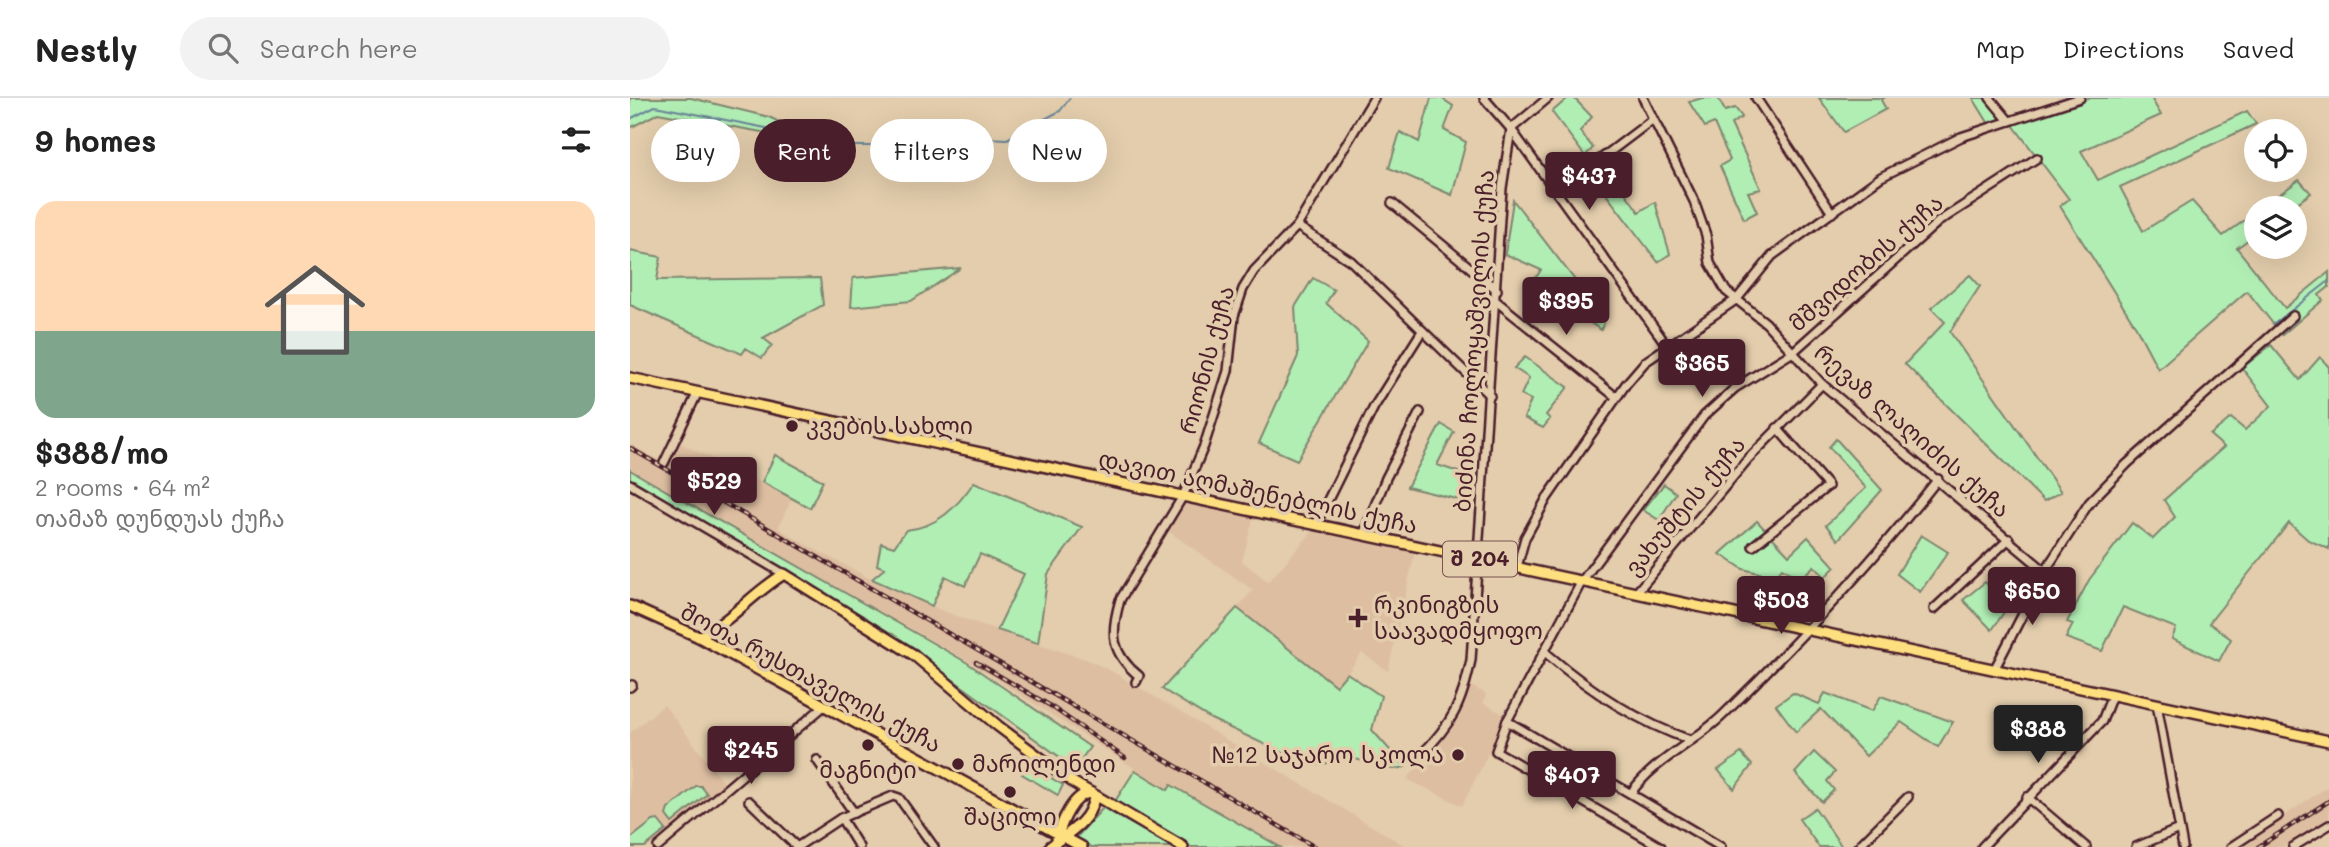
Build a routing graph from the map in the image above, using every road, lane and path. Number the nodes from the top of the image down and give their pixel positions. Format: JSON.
{"nodes":[{"id":1,"x":1374,"y":98,"type":"edge"},
{"id":2,"x":1484,"y":98,"type":"edge"},
{"id":3,"x":1548,"y":98,"type":"edge"},
{"id":4,"x":1643,"y":98,"type":"edge"},
{"id":5,"x":1756,"y":98,"type":"edge"},
{"id":6,"x":1990,"y":98,"type":"edge"},
{"id":7,"x":2080,"y":98,"type":"edge"},
{"id":8,"x":1652,"y":120,"type":"junction"},
{"id":9,"x":2009,"y":121,"type":"junction"},
{"id":10,"x":1511,"y":129,"type":"junction"},
{"id":11,"x":2037,"y":158,"type":"dead end"},
{"id":12,"x":1557,"y":192,"type":"junction"},
{"id":13,"x":1392,"y":203,"type":"dead end"},
{"id":14,"x":1832,"y":213,"type":"junction"},
{"id":15,"x":1297,"y":226,"type":"junction"},
{"id":16,"x":1497,"y":290,"type":"junction"},
{"id":17,"x":1737,"y":299,"type":"junction"},
{"id":18,"x":1496,"y":301,"type":"junction"},
{"id":19,"x":2293,"y":316,"type":"dead end"},
{"id":20,"x":1422,"y":331,"type":"junction"},
{"id":21,"x":1668,"y":347,"type":"junction"},
{"id":22,"x":1793,"y":352,"type":"junction"},
{"id":23,"x":630,"y":378,"type":"edge"},
{"id":24,"x":1822,"y":384,"type":"junction"},
{"id":25,"x":698,"y":392,"type":"junction"},
{"id":26,"x":1490,"y":396,"type":"junction"},
{"id":27,"x":1616,"y":397,"type":"junction"},
{"id":28,"x":1420,"y":412,"type":"dead end"},
{"id":29,"x":1777,"y":428,"type":"junction"},
{"id":30,"x":664,"y":463,"type":"dead end"},
{"id":31,"x":1938,"y":479,"type":"junction"},
{"id":32,"x":630,"y":484,"type":"edge"},
{"id":33,"x":1183,"y":496,"type":"junction"},
{"id":34,"x":1315,"y":524,"type":"junction"},
{"id":35,"x":1363,"y":535,"type":"junction"},
{"id":36,"x":2009,"y":539,"type":"junction"},
{"id":37,"x":1753,"y":546,"type":"dead end"},
{"id":38,"x":1478,"y":559,"type":"junction"},
{"id":39,"x":1517,"y":567,"type":"junction"},
{"id":40,"x":2045,"y":571,"type":"junction"},
{"id":41,"x":784,"y":574,"type":"junction"},
{"id":42,"x":1582,"y":581,"type":"junction"},
{"id":43,"x":1636,"y":593,"type":"junction"},
{"id":44,"x":630,"y":606,"type":"edge"},
{"id":45,"x":1934,"y":609,"type":"dead end"},
{"id":46,"x":1807,"y":630,"type":"junction"},
{"id":47,"x":699,"y":637,"type":"junction"},
{"id":48,"x":1546,"y":653,"type":"junction"},
{"id":49,"x":1994,"y":670,"type":"junction"},
{"id":50,"x":1136,"y":682,"type":"dead end"},
{"id":51,"x":2112,"y":695,"type":"junction"},
{"id":52,"x":2157,"y":704,"type":"junction"},
{"id":53,"x":824,"y":706,"type":"junction"},
{"id":54,"x":1507,"y":721,"type":"junction"},
{"id":55,"x":1690,"y":740,"type":"junction"},
{"id":56,"x":2329,"y":741,"type":"edge"},
{"id":57,"x":1420,"y":756,"type":"dead end"},
{"id":58,"x":817,"y":760,"type":"dead end"},
{"id":59,"x":1091,"y":793,"type":"junction"},
{"id":60,"x":1631,"y":793,"type":"junction"},
{"id":61,"x":1908,"y":797,"type":"dead end"},
{"id":62,"x":2027,"y":797,"type":"junction"},
{"id":63,"x":749,"y":801,"type":"dead end"},
{"id":64,"x":854,"y":813,"type":"junction"},
{"id":65,"x":2278,"y":816,"type":"dead end"},
{"id":66,"x":841,"y":818,"type":"junction"},
{"id":67,"x":2329,"y":824,"type":"edge"},
{"id":68,"x":2179,"y":829,"type":"junction"},
{"id":69,"x":1058,"y":833,"type":"junction"},
{"id":70,"x":1079,"y":845,"type":"edge"},
{"id":71,"x":1051,"y":846,"type":"edge"},
{"id":72,"x":658,"y":847,"type":"edge"},
{"id":73,"x":797,"y":847,"type":"edge"},
{"id":74,"x":859,"y":847,"type":"edge"},
{"id":75,"x":934,"y":847,"type":"edge"},
{"id":76,"x":1183,"y":847,"type":"edge"},
{"id":77,"x":1661,"y":847,"type":"edge"},
{"id":78,"x":1721,"y":847,"type":"edge"},
{"id":79,"x":1858,"y":847,"type":"edge"},
{"id":80,"x":1982,"y":847,"type":"edge"},
{"id":81,"x":2086,"y":847,"type":"edge"},
{"id":82,"x":2136,"y":847,"type":"edge"},
{"id":83,"x":2183,"y":847,"type":"edge"},
{"id":84,"x":2231,"y":847,"type":"edge"},
{"id":85,"x":2293,"y":847,"type":"edge"}],
"edges":[{"from":1,"to":15,"type":"street","name":"რიონის ქუჩა"},
{"from":2,"to":10,"type":"street"},
{"from":3,"to":10,"type":"street"},
{"from":4,"to":8,"type":"street","name":"რევაზ ლაღიძის ქუჩა"},
{"from":5,"to":14,"type":"street"},
{"from":6,"to":9,"type":"street"},
{"from":7,"to":9,"type":"street"},
{"from":8,"to":12,"type":"street"},
{"from":8,"to":17,"type":"street","name":"რევაზ ლაღიძის ქუჩა"},
{"from":9,"to":14,"type":"street"},
{"from":10,"to":12,"type":"street"},
{"from":10,"to":16,"type":"street","name":"ბიძინა ჩოლოყაშვილის ქუჩა"},
{"from":11,"to":22,"type":"street","name":"მშვიდობის ქუჩა"},
{"from":12,"to":21,"type":"street"},
{"from":13,"to":16,"type":"street"},
{"from":14,"to":17,"type":"street"},
{"from":15,"to":20,"type":"street"},
{"from":15,"to":33,"type":"street","name":"რიონის ქუჩა"},
{"from":16,"to":18,"type":"street","name":"ბიძინა ჩოლოყაშვილის ქუჩა"},
{"from":17,"to":21,"type":"street"},
{"from":17,"to":22,"type":"street","name":"რევაზ ლაღიძის ქუჩა"},
{"from":18,"to":26,"type":"street","name":"ბიძინა ჩოლოყაშვილის ქუჩა"},
{"from":18,"to":27,"type":"street"},
{"from":19,"to":40,"type":"street"},
{"from":20,"to":26,"type":"street"},
{"from":20,"to":34,"type":"street"},
{"from":21,"to":27,"type":"street"},
{"from":22,"to":24,"type":"street","name":"რევაზ ლაღიძის ქუჩა"},
{"from":22,"to":42,"type":"street","name":"მშვიდობის ქუჩა"},
{"from":23,"to":25,"type":"main road","name":"დავით აღმაშენებლის ქუჩა","number":"შ 204"},
{"from":24,"to":29,"type":"street","name":"ვახუშტის ქუჩა"},
{"from":24,"to":31,"type":"street","name":"რევაზ ლაღიძის ქუჩა"},
{"from":25,"to":30,"type":"street"},
{"from":25,"to":33,"type":"main road","name":"დავით აღმაშენებლის ქუჩა","number":"შ 204"},
{"from":26,"to":38,"type":"street","name":"ბიძინა ჩოლოყაშვილის ქუჩა"},
{"from":27,"to":39,"type":"street"},
{"from":28,"to":35,"type":"street"},
{"from":29,"to":37,"type":"street"},
{"from":29,"to":43,"type":"street","name":"ვახუშტის ქუჩა"},
{"from":31,"to":36,"type":"street","name":"რევაზ ლაღიძის ქუჩა"},
{"from":31,"to":46,"type":"street"},
{"from":32,"to":41,"type":"street"},
{"from":33,"to":34,"type":"main road","name":"დავით აღმაშენებლის ქუჩა","number":"შ 204"},
{"from":33,"to":50,"type":"street","name":"რიონის ქუჩა"},
{"from":34,"to":35,"type":"main road","name":"დავით აღმაშენებლის ქუჩა","number":"შ 204"},
{"from":35,"to":38,"type":"main road","name":"დავით აღმაშენებლის ქუჩა","number":"შ 204"},
{"from":36,"to":40,"type":"street","name":"რევაზ ლაღიძის ქუჩა"},
{"from":36,"to":45,"type":"street"},
{"from":38,"to":39,"type":"main road","name":"დავით აღმაშენებლის ქუჩა","number":"შ 204"},
{"from":38,"to":57,"type":"street","name":"ბიძინა ჩოლოყაშვილის ქუჩა"},
{"from":39,"to":42,"type":"main road","name":"დავით აღმაშენებლის ქუჩა","number":"შ 204"},
{"from":40,"to":49,"type":"street"},
{"from":41,"to":47,"type":"main road"},
{"from":41,"to":59,"type":"main road"},
{"from":42,"to":43,"type":"main road","name":"დავით აღმაშენებლის ქუჩა","number":"შ 204"},
{"from":42,"to":48,"type":"street","name":"მშვიდობის ქუჩა"},
{"from":43,"to":46,"type":"main road","name":"დავით აღმაშენებლის ქუჩა","number":"შ 204"},
{"from":44,"to":47,"type":"main road","name":"შოთა რუსთაველის ქუჩა"},
{"from":46,"to":49,"type":"main road","name":"დავით აღმაშენებლის ქუჩა","number":"შ 204"},
{"from":46,"to":55,"type":"street"},
{"from":47,"to":53,"type":"main road","name":"შოთა რუსთაველის ქუჩა"},
{"from":48,"to":54,"type":"street","name":"მშვიდობის ქუჩა"},
{"from":48,"to":55,"type":"street"},
{"from":49,"to":51,"type":"main road","name":"დავით აღმაშენებლის ქუჩა","number":"შ 204"},
{"from":51,"to":52,"type":"main road","name":"დავით აღმაშენებლის ქუჩა","number":"შ 204"},
{"from":51,"to":62,"type":"street"},
{"from":52,"to":56,"type":"main road","name":"დავით აღმაშენებლის ქუჩა","number":"შ 204"},
{"from":52,"to":68,"type":"street"},
{"from":53,"to":69,"type":"main road","name":"შოთა რუსთაველის ქუჩა"},
{"from":53,"to":72,"type":"street"},
{"from":54,"to":60,"type":"street"},
{"from":54,"to":77,"type":"street","name":"მშვიდობის ქუჩა"},
{"from":55,"to":60,"type":"street"},
{"from":58,"to":64,"type":"street"},
{"from":59,"to":69,"type":"main road"},
{"from":59,"to":69,"type":"main road"},
{"from":59,"to":76,"type":"main road"},
{"from":60,"to":78,"type":"street"},
{"from":61,"to":79,"type":"street"},
{"from":62,"to":80,"type":"street"},
{"from":62,"to":81,"type":"street"},
{"from":63,"to":73,"type":"street"},
{"from":64,"to":66,"type":"street"},
{"from":64,"to":75,"type":"street"},
{"from":65,"to":84,"type":"street"},
{"from":66,"to":73,"type":"street"},
{"from":66,"to":74,"type":"street"},
{"from":67,"to":85,"type":"street"},
{"from":68,"to":82,"type":"street"},
{"from":68,"to":83,"type":"street"},
{"from":69,"to":70,"type":"main road","name":"შოთა რუსთაველის ქუჩა"},
{"from":69,"to":71,"type":"main road"},
{"from":69,"to":71,"type":"main road"},
{"from":70,"to":71,"type":"main road"}]}
